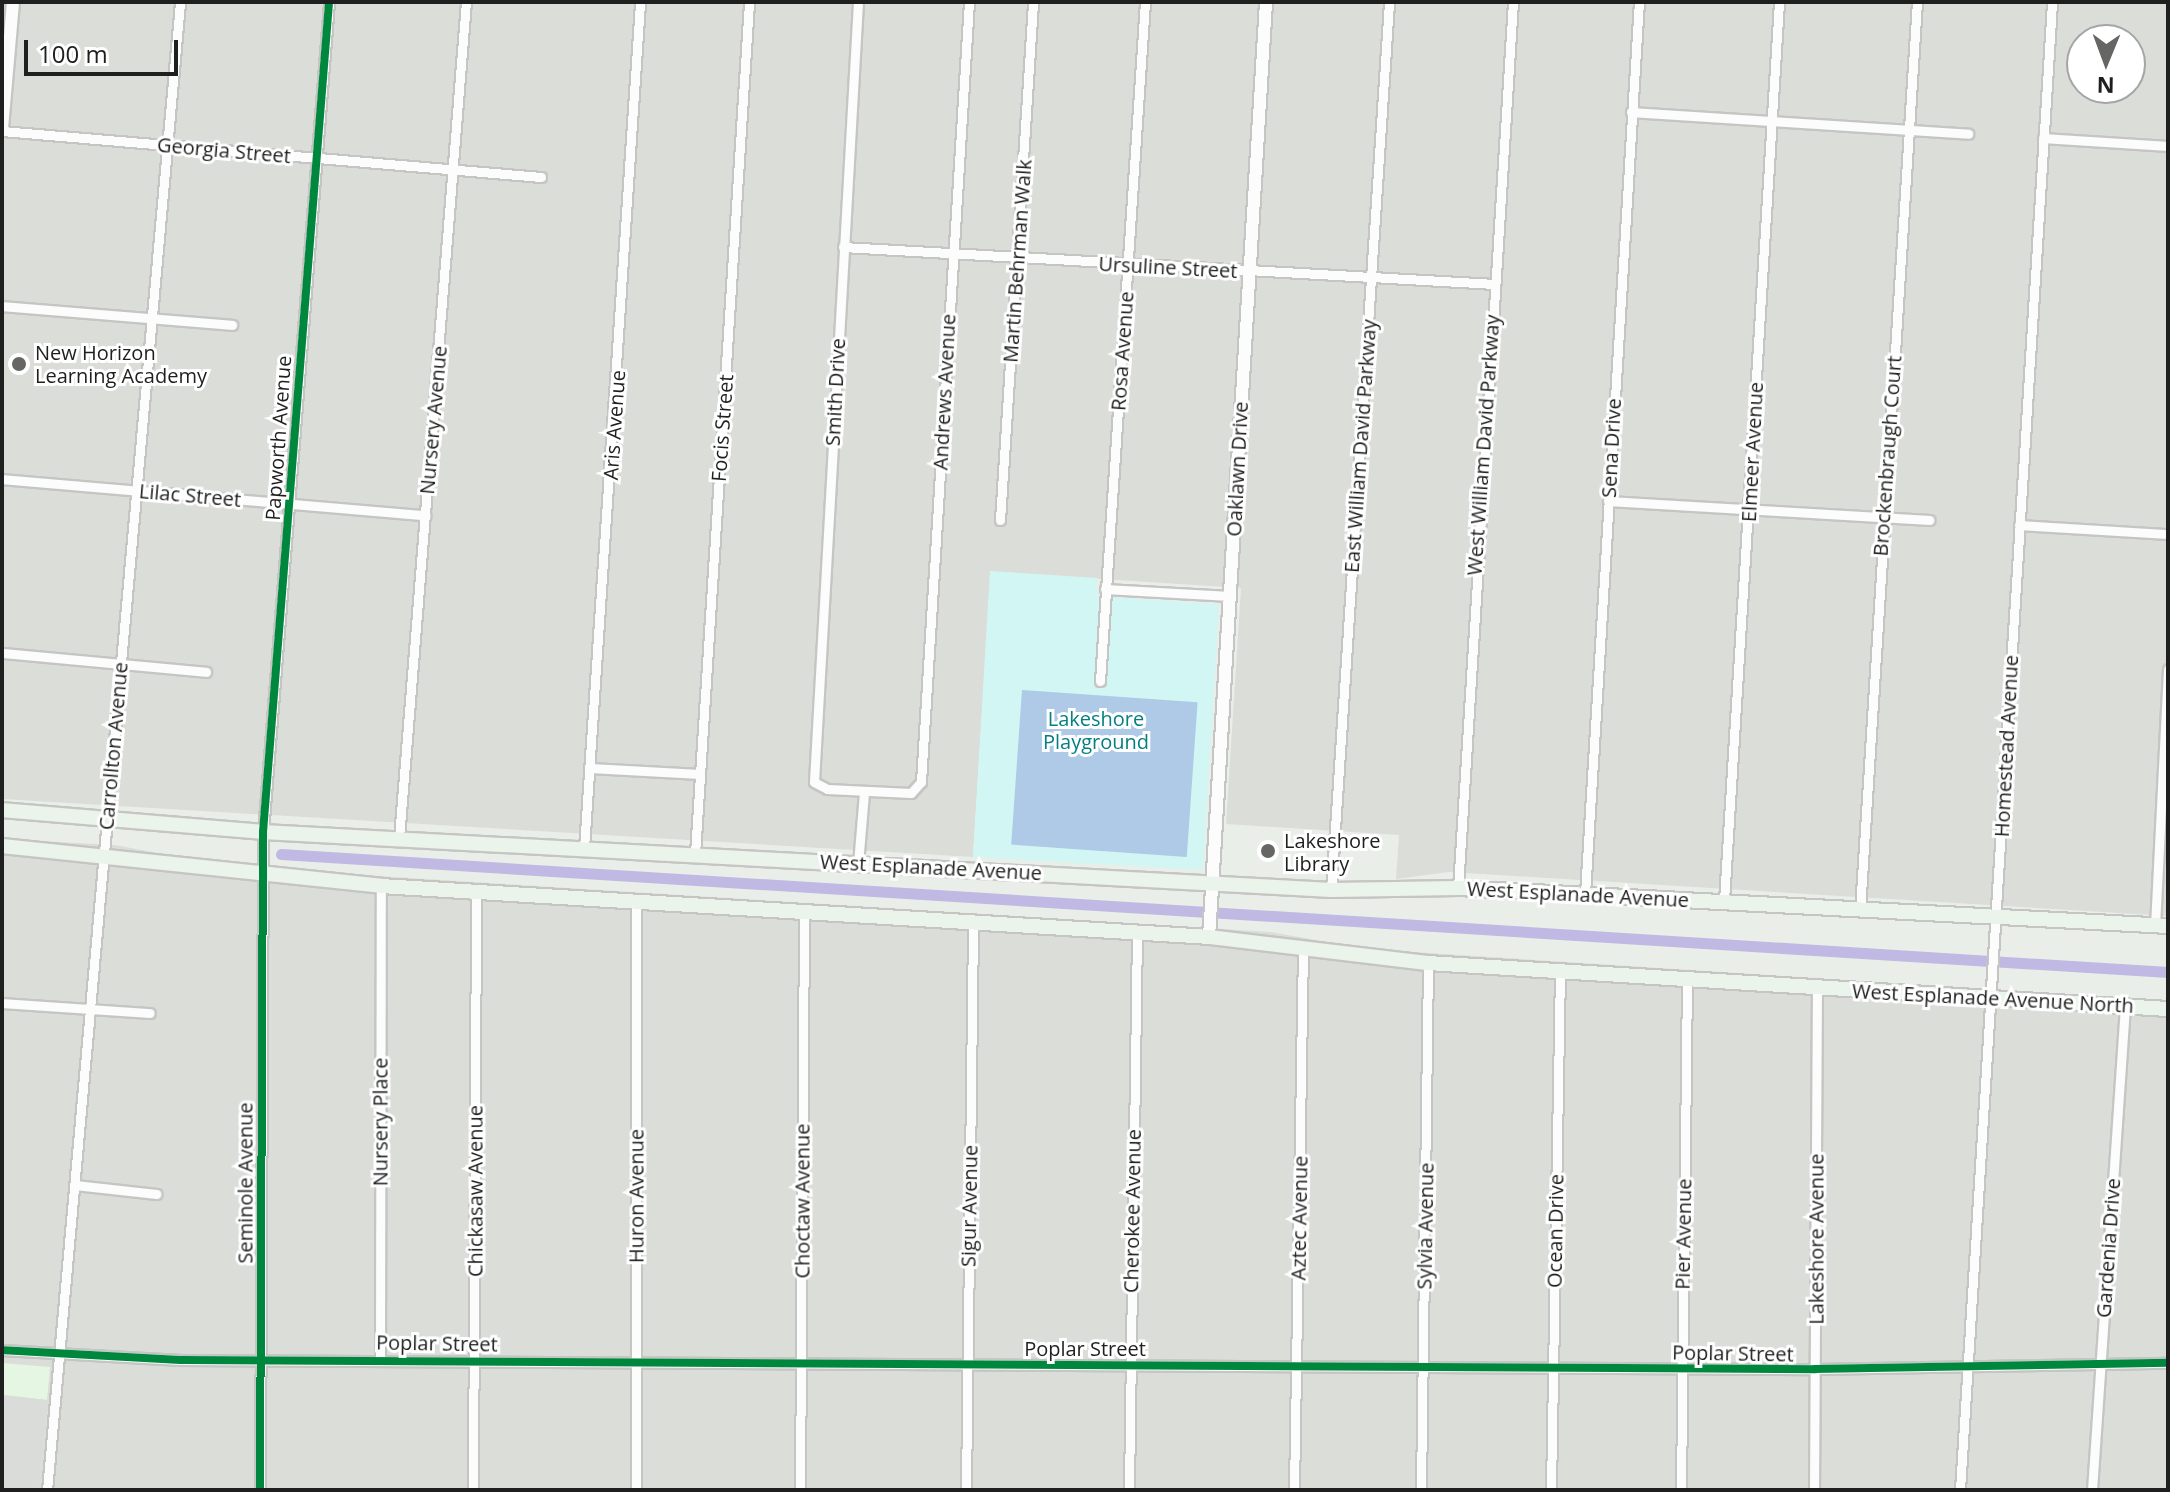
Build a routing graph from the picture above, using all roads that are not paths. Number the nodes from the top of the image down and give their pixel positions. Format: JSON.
{"nodes":[{"id":1,"x":13,"y":2,"type":"edge"},
{"id":2,"x":180,"y":2,"type":"edge"},
{"id":3,"x":329,"y":2,"type":"edge"},
{"id":4,"x":466,"y":2,"type":"edge"},
{"id":5,"x":640,"y":2,"type":"edge"},
{"id":6,"x":749,"y":2,"type":"edge"},
{"id":7,"x":858,"y":2,"type":"edge"},
{"id":8,"x":969,"y":2,"type":"edge"},
{"id":9,"x":1033,"y":2,"type":"edge"},
{"id":10,"x":1145,"y":2,"type":"edge"},
{"id":11,"x":1266,"y":2,"type":"edge"},
{"id":12,"x":1389,"y":2,"type":"edge"},
{"id":13,"x":1513,"y":2,"type":"edge"},
{"id":14,"x":1639,"y":2,"type":"edge"},
{"id":15,"x":1779,"y":2,"type":"edge"},
{"id":16,"x":1917,"y":2,"type":"edge"},
{"id":17,"x":2052,"y":2,"type":"edge"},
{"id":18,"x":1631,"y":112,"type":"junction"},
{"id":19,"x":1771,"y":120,"type":"junction"},
{"id":20,"x":2,"y":130,"type":"edge"},
{"id":21,"x":1909,"y":130,"type":"junction"},
{"id":22,"x":1968,"y":134,"type":"dead end"},
{"id":23,"x":2043,"y":138,"type":"junction"},
{"id":24,"x":165,"y":146,"type":"junction"},
{"id":25,"x":2168,"y":146,"type":"edge"},
{"id":26,"x":316,"y":158,"type":"junction"},
{"id":27,"x":453,"y":170,"type":"junction"},
{"id":28,"x":541,"y":177,"type":"dead end"},
{"id":29,"x":843,"y":247,"type":"junction"},
{"id":30,"x":953,"y":254,"type":"junction"},
{"id":31,"x":1017,"y":258,"type":"junction"},
{"id":32,"x":1129,"y":265,"type":"junction"},
{"id":33,"x":1249,"y":271,"type":"junction"},
{"id":34,"x":1371,"y":278,"type":"junction"},
{"id":35,"x":1494,"y":284,"type":"junction"},
{"id":36,"x":2,"y":306,"type":"edge"},
{"id":37,"x":149,"y":316,"type":"junction"},
{"id":38,"x":232,"y":325,"type":"dead end"},
{"id":39,"x":2,"y":479,"type":"edge"},
{"id":40,"x":135,"y":490,"type":"junction"},
{"id":41,"x":1608,"y":501,"type":"junction"},
{"id":42,"x":289,"y":503,"type":"junction"},
{"id":43,"x":1748,"y":510,"type":"junction"},
{"id":44,"x":425,"y":515,"type":"junction"},
{"id":45,"x":1882,"y":517,"type":"junction"},
{"id":46,"x":1000,"y":520,"type":"dead end"},
{"id":47,"x":1929,"y":520,"type":"dead end"},
{"id":48,"x":2019,"y":525,"type":"junction"},
{"id":49,"x":2168,"y":534,"type":"edge"},
{"id":50,"x":1105,"y":589,"type":"junction"},
{"id":51,"x":1230,"y":596,"type":"junction"},
{"id":52,"x":2,"y":653,"type":"edge"},
{"id":53,"x":119,"y":665,"type":"junction"},
{"id":54,"x":2168,"y":669,"type":"edge"},
{"id":55,"x":206,"y":672,"type":"dead end"},
{"id":56,"x":1100,"y":681,"type":"dead end"},
{"id":57,"x":590,"y":768,"type":"junction"},
{"id":58,"x":700,"y":774,"type":"junction"},
{"id":59,"x":864,"y":793,"type":"junction"},
{"id":60,"x":2,"y":810,"type":"edge"},
{"id":61,"x":107,"y":820,"type":"junction"},
{"id":62,"x":263,"y":832,"type":"junction"},
{"id":63,"x":399,"y":838,"type":"junction"},
{"id":64,"x":2,"y":846,"type":"edge"},
{"id":65,"x":584,"y":848,"type":"junction"},
{"id":66,"x":104,"y":854,"type":"junction"},
{"id":67,"x":695,"y":854,"type":"junction"},
{"id":68,"x":858,"y":864,"type":"junction"},
{"id":69,"x":262,"y":876,"type":"junction"},
{"id":70,"x":381,"y":886,"type":"junction"},
{"id":71,"x":1458,"y":888,"type":"junction"},
{"id":72,"x":1211,"y":889,"type":"junction"},
{"id":73,"x":1331,"y":890,"type":"junction"},
{"id":74,"x":476,"y":892,"type":"junction"},
{"id":75,"x":1585,"y":894,"type":"junction"},
{"id":76,"x":1724,"y":901,"type":"junction"},
{"id":77,"x":636,"y":902,"type":"junction"},
{"id":78,"x":1860,"y":910,"type":"junction"},
{"id":79,"x":804,"y":912,"type":"junction"},
{"id":80,"x":1996,"y":918,"type":"junction"},
{"id":81,"x":973,"y":923,"type":"junction"},
{"id":82,"x":2161,"y":926,"type":"edge"},
{"id":83,"x":1209,"y":932,"type":"junction"},
{"id":84,"x":1137,"y":933,"type":"junction"},
{"id":85,"x":1303,"y":946,"type":"junction"},
{"id":86,"x":1428,"y":963,"type":"junction"},
{"id":87,"x":1560,"y":971,"type":"junction"},
{"id":88,"x":1687,"y":979,"type":"junction"},
{"id":89,"x":1817,"y":988,"type":"junction"},
{"id":90,"x":1991,"y":998,"type":"junction"},
{"id":91,"x":2,"y":1003,"type":"edge"},
{"id":92,"x":2125,"y":1006,"type":"junction"},
{"id":93,"x":2168,"y":1009,"type":"edge"},
{"id":94,"x":90,"y":1010,"type":"junction"},
{"id":95,"x":150,"y":1013,"type":"dead end"},
{"id":96,"x":75,"y":1185,"type":"junction"},
{"id":97,"x":157,"y":1194,"type":"dead end"},
{"id":98,"x":2,"y":1350,"type":"edge"},
{"id":99,"x":59,"y":1354,"type":"junction"},
{"id":100,"x":380,"y":1357,"type":"junction"},
{"id":101,"x":261,"y":1359,"type":"junction"},
{"id":102,"x":474,"y":1359,"type":"junction"},
{"id":103,"x":636,"y":1362,"type":"junction"},
{"id":104,"x":2100,"y":1362,"type":"junction"},
{"id":105,"x":801,"y":1363,"type":"junction"},
{"id":106,"x":966,"y":1363,"type":"junction"},
{"id":107,"x":2168,"y":1363,"type":"edge"},
{"id":108,"x":1129,"y":1364,"type":"junction"},
{"id":109,"x":1297,"y":1365,"type":"junction"},
{"id":110,"x":1423,"y":1365,"type":"junction"},
{"id":111,"x":1967,"y":1366,"type":"junction"},
{"id":112,"x":1553,"y":1367,"type":"junction"},
{"id":113,"x":1681,"y":1368,"type":"junction"},
{"id":114,"x":1815,"y":1369,"type":"junction"},
{"id":115,"x":47,"y":1490,"type":"edge"},
{"id":116,"x":260,"y":1490,"type":"edge"},
{"id":117,"x":473,"y":1490,"type":"edge"},
{"id":118,"x":636,"y":1490,"type":"edge"},
{"id":119,"x":800,"y":1490,"type":"edge"},
{"id":120,"x":966,"y":1490,"type":"edge"},
{"id":121,"x":1129,"y":1490,"type":"edge"},
{"id":122,"x":1294,"y":1490,"type":"edge"},
{"id":123,"x":1421,"y":1490,"type":"edge"},
{"id":124,"x":1551,"y":1490,"type":"edge"},
{"id":125,"x":1681,"y":1490,"type":"edge"},
{"id":126,"x":1814,"y":1490,"type":"edge"},
{"id":127,"x":1960,"y":1490,"type":"edge"},
{"id":128,"x":2092,"y":1490,"type":"edge"}],
"edges":[{"from":1,"to":20,"type":"street"},
{"from":2,"to":24,"type":"street","name":"Carrollton Avenue"},
{"from":3,"to":26,"type":"street","name":"Papworth Avenue"},
{"from":4,"to":27,"type":"street","name":"Nursery Avenue"},
{"from":5,"to":57,"type":"street","name":"Aris Avenue"},
{"from":6,"to":58,"type":"street","name":"Focis Street"},
{"from":7,"to":29,"type":"street","name":"Smith Drive"},
{"from":8,"to":30,"type":"street","name":"Andrews Avenue"},
{"from":9,"to":31,"type":"street","name":"Martin Behrman Walk"},
{"from":10,"to":32,"type":"street","name":"Rosa Avenue"},
{"from":11,"to":33,"type":"street","name":"Oaklawn Drive"},
{"from":12,"to":34,"type":"street","name":"East William David Parkway"},
{"from":13,"to":35,"type":"street","name":"West William David Parkway"},
{"from":14,"to":18,"type":"street","name":"Sena Drive"},
{"from":15,"to":19,"type":"street","name":"Elmeer Avenue"},
{"from":16,"to":21,"type":"street","name":"Brockenbraugh Court"},
{"from":17,"to":23,"type":"street","name":"Homestead Avenue"},
{"from":18,"to":19,"type":"street"},
{"from":18,"to":41,"type":"street","name":"Sena Drive"},
{"from":19,"to":21,"type":"street"},
{"from":19,"to":43,"type":"street","name":"Elmeer Avenue"},
{"from":20,"to":24,"type":"street","name":"Georgia Street"},
{"from":21,"to":22,"type":"street"},
{"from":21,"to":45,"type":"street","name":"Brockenbraugh Court"},
{"from":23,"to":25,"type":"street"},
{"from":23,"to":48,"type":"street","name":"Homestead Avenue"},
{"from":24,"to":26,"type":"street","name":"Georgia Street"},
{"from":24,"to":37,"type":"street","name":"Carrollton Avenue"},
{"from":26,"to":27,"type":"street","name":"Georgia Street"},
{"from":26,"to":42,"type":"street","name":"Papworth Avenue"},
{"from":27,"to":28,"type":"street","name":"Georgia Street"},
{"from":27,"to":44,"type":"street","name":"Nursery Avenue"},
{"from":29,"to":30,"type":"street","name":"Ursuline Street"},
{"from":29,"to":59,"type":"street","name":"Smith Drive"},
{"from":30,"to":31,"type":"street","name":"Ursuline Street"},
{"from":30,"to":59,"type":"street","name":"Andrews Avenue"},
{"from":31,"to":32,"type":"street","name":"Ursuline Street"},
{"from":31,"to":46,"type":"street","name":"Martin Behrman Walk"},
{"from":32,"to":33,"type":"street","name":"Ursuline Street"},
{"from":32,"to":50,"type":"street","name":"Rosa Avenue"},
{"from":33,"to":34,"type":"street","name":"Ursuline Street"},
{"from":33,"to":51,"type":"street","name":"Oaklawn Drive"},
{"from":34,"to":35,"type":"street","name":"Ursuline Street"},
{"from":34,"to":73,"type":"street","name":"East William David Parkway"},
{"from":35,"to":71,"type":"street","name":"West William David Parkway"},
{"from":36,"to":37,"type":"street"},
{"from":37,"to":38,"type":"street"},
{"from":37,"to":40,"type":"street","name":"Carrollton Avenue"},
{"from":39,"to":40,"type":"street","name":"Lilac Street"},
{"from":40,"to":42,"type":"street","name":"Lilac Street"},
{"from":40,"to":53,"type":"street","name":"Carrollton Avenue"},
{"from":41,"to":43,"type":"street"},
{"from":41,"to":75,"type":"street","name":"Sena Drive"},
{"from":42,"to":44,"type":"street","name":"Lilac Street"},
{"from":42,"to":62,"type":"street","name":"Papworth Avenue"},
{"from":43,"to":45,"type":"street"},
{"from":43,"to":76,"type":"street","name":"Elmeer Avenue"},
{"from":44,"to":63,"type":"street","name":"Nursery Avenue"},
{"from":45,"to":47,"type":"street"},
{"from":45,"to":78,"type":"street","name":"Brockenbraugh Court"},
{"from":48,"to":49,"type":"street"},
{"from":48,"to":80,"type":"street","name":"Homestead Avenue"},
{"from":50,"to":51,"type":"street"},
{"from":50,"to":56,"type":"street","name":"Rosa Avenue"},
{"from":51,"to":72,"type":"street","name":"Oaklawn Drive"},
{"from":52,"to":53,"type":"street"},
{"from":53,"to":55,"type":"street"},
{"from":53,"to":61,"type":"street","name":"Carrollton Avenue"},
{"from":54,"to":82,"type":"street"},
{"from":57,"to":58,"type":"street"},
{"from":57,"to":65,"type":"street","name":"Aris Avenue"},
{"from":58,"to":67,"type":"street","name":"Focis Street"},
{"from":59,"to":68,"type":"street"},
{"from":60,"to":61,"type":"main road","name":"West Esplanade Avenue"},
{"from":61,"to":62,"type":"main road","name":"West Esplanade Avenue"},
{"from":61,"to":66,"type":"street","name":"Carrollton Avenue"},
{"from":62,"to":63,"type":"main road","name":"West Esplanade Avenue"},
{"from":62,"to":69,"type":"street","name":"Papworth Avenue"},
{"from":63,"to":65,"type":"main road","name":"West Esplanade Avenue"},
{"from":64,"to":66,"type":"main road"},
{"from":65,"to":67,"type":"main road","name":"West Esplanade Avenue"},
{"from":66,"to":69,"type":"main road"},
{"from":66,"to":94,"type":"street","name":"Carrollton Avenue"},
{"from":67,"to":68,"type":"main road","name":"West Esplanade Avenue"},
{"from":68,"to":72,"type":"main road","name":"West Esplanade Avenue"},
{"from":69,"to":70,"type":"main road"},
{"from":69,"to":101,"type":"street","name":"Seminole Avenue"},
{"from":70,"to":74,"type":"main road"},
{"from":70,"to":100,"type":"street","name":"Nursery Place"},
{"from":71,"to":73,"type":"main road","name":"West Esplanade Avenue"},
{"from":71,"to":75,"type":"main road","name":"West Esplanade Avenue"},
{"from":72,"to":73,"type":"main road","name":"West Esplanade Avenue"},
{"from":72,"to":83,"type":"street","name":"Oaklawn Drive"},
{"from":74,"to":77,"type":"main road"},
{"from":74,"to":102,"type":"street","name":"Chickasaw Avenue"},
{"from":75,"to":76,"type":"main road","name":"West Esplanade Avenue"},
{"from":76,"to":78,"type":"main road","name":"West Esplanade Avenue"},
{"from":77,"to":79,"type":"main road"},
{"from":77,"to":103,"type":"street","name":"Huron Avenue"},
{"from":78,"to":80,"type":"main road","name":"West Esplanade Avenue"},
{"from":79,"to":81,"type":"main road"},
{"from":79,"to":105,"type":"street","name":"Choctaw Avenue"},
{"from":80,"to":82,"type":"main road","name":"West Esplanade Avenue"},
{"from":80,"to":90,"type":"street","name":"Homestead Avenue"},
{"from":81,"to":84,"type":"main road"},
{"from":81,"to":106,"type":"street","name":"Sigur Avenue"},
{"from":83,"to":84,"type":"main road"},
{"from":83,"to":85,"type":"main road"},
{"from":84,"to":108,"type":"street","name":"Cherokee Avenue"},
{"from":85,"to":86,"type":"main road"},
{"from":85,"to":109,"type":"street","name":"Aztec Avenue"},
{"from":86,"to":87,"type":"main road"},
{"from":86,"to":110,"type":"street","name":"Sylvia Avenue"},
{"from":87,"to":88,"type":"main road"},
{"from":87,"to":112,"type":"street","name":"Ocean Drive"},
{"from":88,"to":89,"type":"main road"},
{"from":88,"to":113,"type":"street","name":"Pier Avenue"},
{"from":89,"to":90,"type":"main road","name":"West Esplanade Avenue North"},
{"from":89,"to":114,"type":"street","name":"Lakeshore Avenue"},
{"from":90,"to":92,"type":"main road","name":"West Esplanade Avenue North"},
{"from":90,"to":111,"type":"street","name":"Homestead Avenue"},
{"from":91,"to":94,"type":"street"},
{"from":92,"to":93,"type":"main road","name":"West Esplanade Avenue North"},
{"from":92,"to":104,"type":"street","name":"Gardenia Drive"},
{"from":94,"to":95,"type":"street"},
{"from":94,"to":96,"type":"street","name":"Carrollton Avenue"},
{"from":96,"to":97,"type":"street"},
{"from":96,"to":99,"type":"street","name":"Carrollton Avenue"},
{"from":98,"to":99,"type":"street","name":"Poplar Street"},
{"from":99,"to":101,"type":"street","name":"Poplar Street"},
{"from":99,"to":115,"type":"street","name":"Carrollton Avenue"},
{"from":100,"to":101,"type":"street","name":"Poplar Street"},
{"from":100,"to":102,"type":"street","name":"Poplar Street"},
{"from":101,"to":116,"type":"street","name":"Seminole Avenue"},
{"from":102,"to":103,"type":"street","name":"Poplar Street"},
{"from":102,"to":117,"type":"street","name":"Chickasaw Avenue"},
{"from":103,"to":105,"type":"street","name":"Poplar Street"},
{"from":103,"to":118,"type":"street","name":"Huron Avenue"},
{"from":104,"to":107,"type":"street","name":"Poplar Street"},
{"from":104,"to":111,"type":"street","name":"Poplar Street"},
{"from":104,"to":128,"type":"street","name":"Gardenia Drive"},
{"from":105,"to":106,"type":"street","name":"Poplar Street"},
{"from":105,"to":119,"type":"street","name":"Choctaw Avenue"},
{"from":106,"to":108,"type":"street","name":"Poplar Street"},
{"from":106,"to":120,"type":"street","name":"Sigur Avenue"},
{"from":108,"to":109,"type":"street","name":"Poplar Street"},
{"from":108,"to":121,"type":"street","name":"Cherokee Avenue"},
{"from":109,"to":110,"type":"street","name":"Poplar Street"},
{"from":109,"to":122,"type":"street","name":"Aztec Avenue"},
{"from":110,"to":112,"type":"street","name":"Poplar Street"},
{"from":110,"to":123,"type":"street","name":"Sylvia Avenue"},
{"from":111,"to":114,"type":"street","name":"Poplar Street"},
{"from":111,"to":127,"type":"street","name":"Homestead Avenue"},
{"from":112,"to":113,"type":"street","name":"Poplar Street"},
{"from":112,"to":124,"type":"street","name":"Ocean Drive"},
{"from":113,"to":114,"type":"street","name":"Poplar Street"},
{"from":113,"to":125,"type":"street","name":"Pier Avenue"},
{"from":114,"to":126,"type":"street","name":"Lakeshore Avenue"}]}
